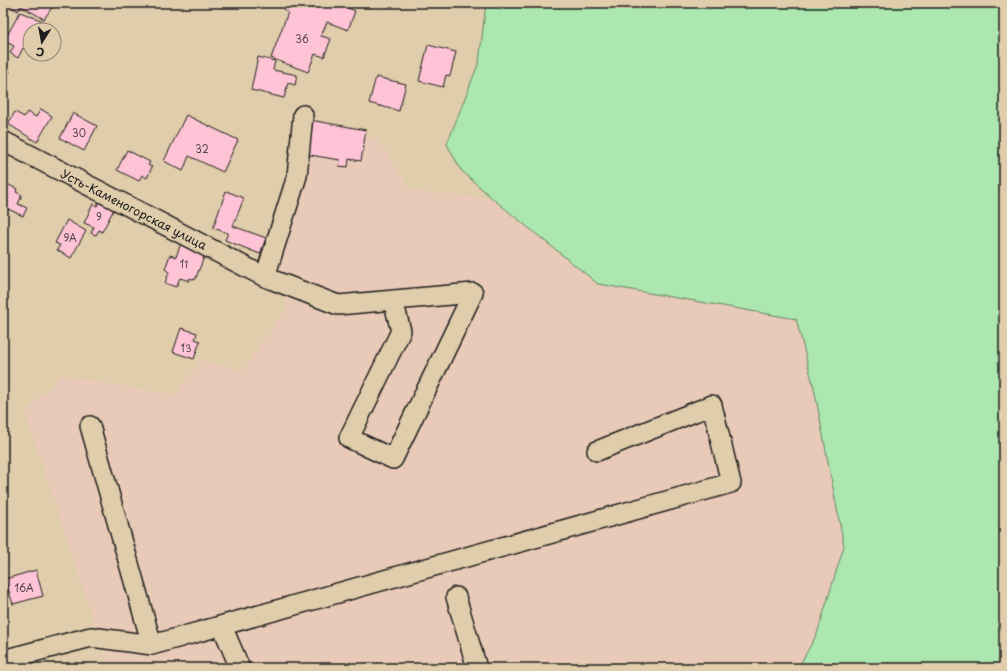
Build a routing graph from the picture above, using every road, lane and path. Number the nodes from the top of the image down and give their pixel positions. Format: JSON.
{"nodes":[{"id":1,"x":303,"y":115,"type":"dead end"},
{"id":2,"x":3,"y":141,"type":"edge"},
{"id":3,"x":265,"y":278,"type":"junction"},
{"id":4,"x":393,"y":300,"type":"junction"},
{"id":5,"x":90,"y":426,"type":"dead end"},
{"id":6,"x":597,"y":451,"type":"dead end"},
{"id":7,"x":456,"y":597,"type":"dead end"},
{"id":8,"x":222,"y":626,"type":"junction"},
{"id":9,"x":152,"y":645,"type":"junction"},
{"id":10,"x":3,"y":660,"type":"edge"},
{"id":11,"x":240,"y":668,"type":"edge"},
{"id":12,"x":478,"y":668,"type":"edge"}],
"edges":[{"from":1,"to":3,"type":"street"},
{"from":2,"to":3,"type":"street","name":"Усть-Каменогорская улица"},
{"from":3,"to":4,"type":"street","name":"Усть-Каменогорская улица"},
{"from":4,"to":4,"type":"street","name":"Усть-Каменогорская улица"},
{"from":5,"to":9,"type":"street"},
{"from":6,"to":8,"type":"street"},
{"from":7,"to":12,"type":"street"},
{"from":8,"to":9,"type":"street"},
{"from":8,"to":11,"type":"street"},
{"from":9,"to":10,"type":"street"}]}
